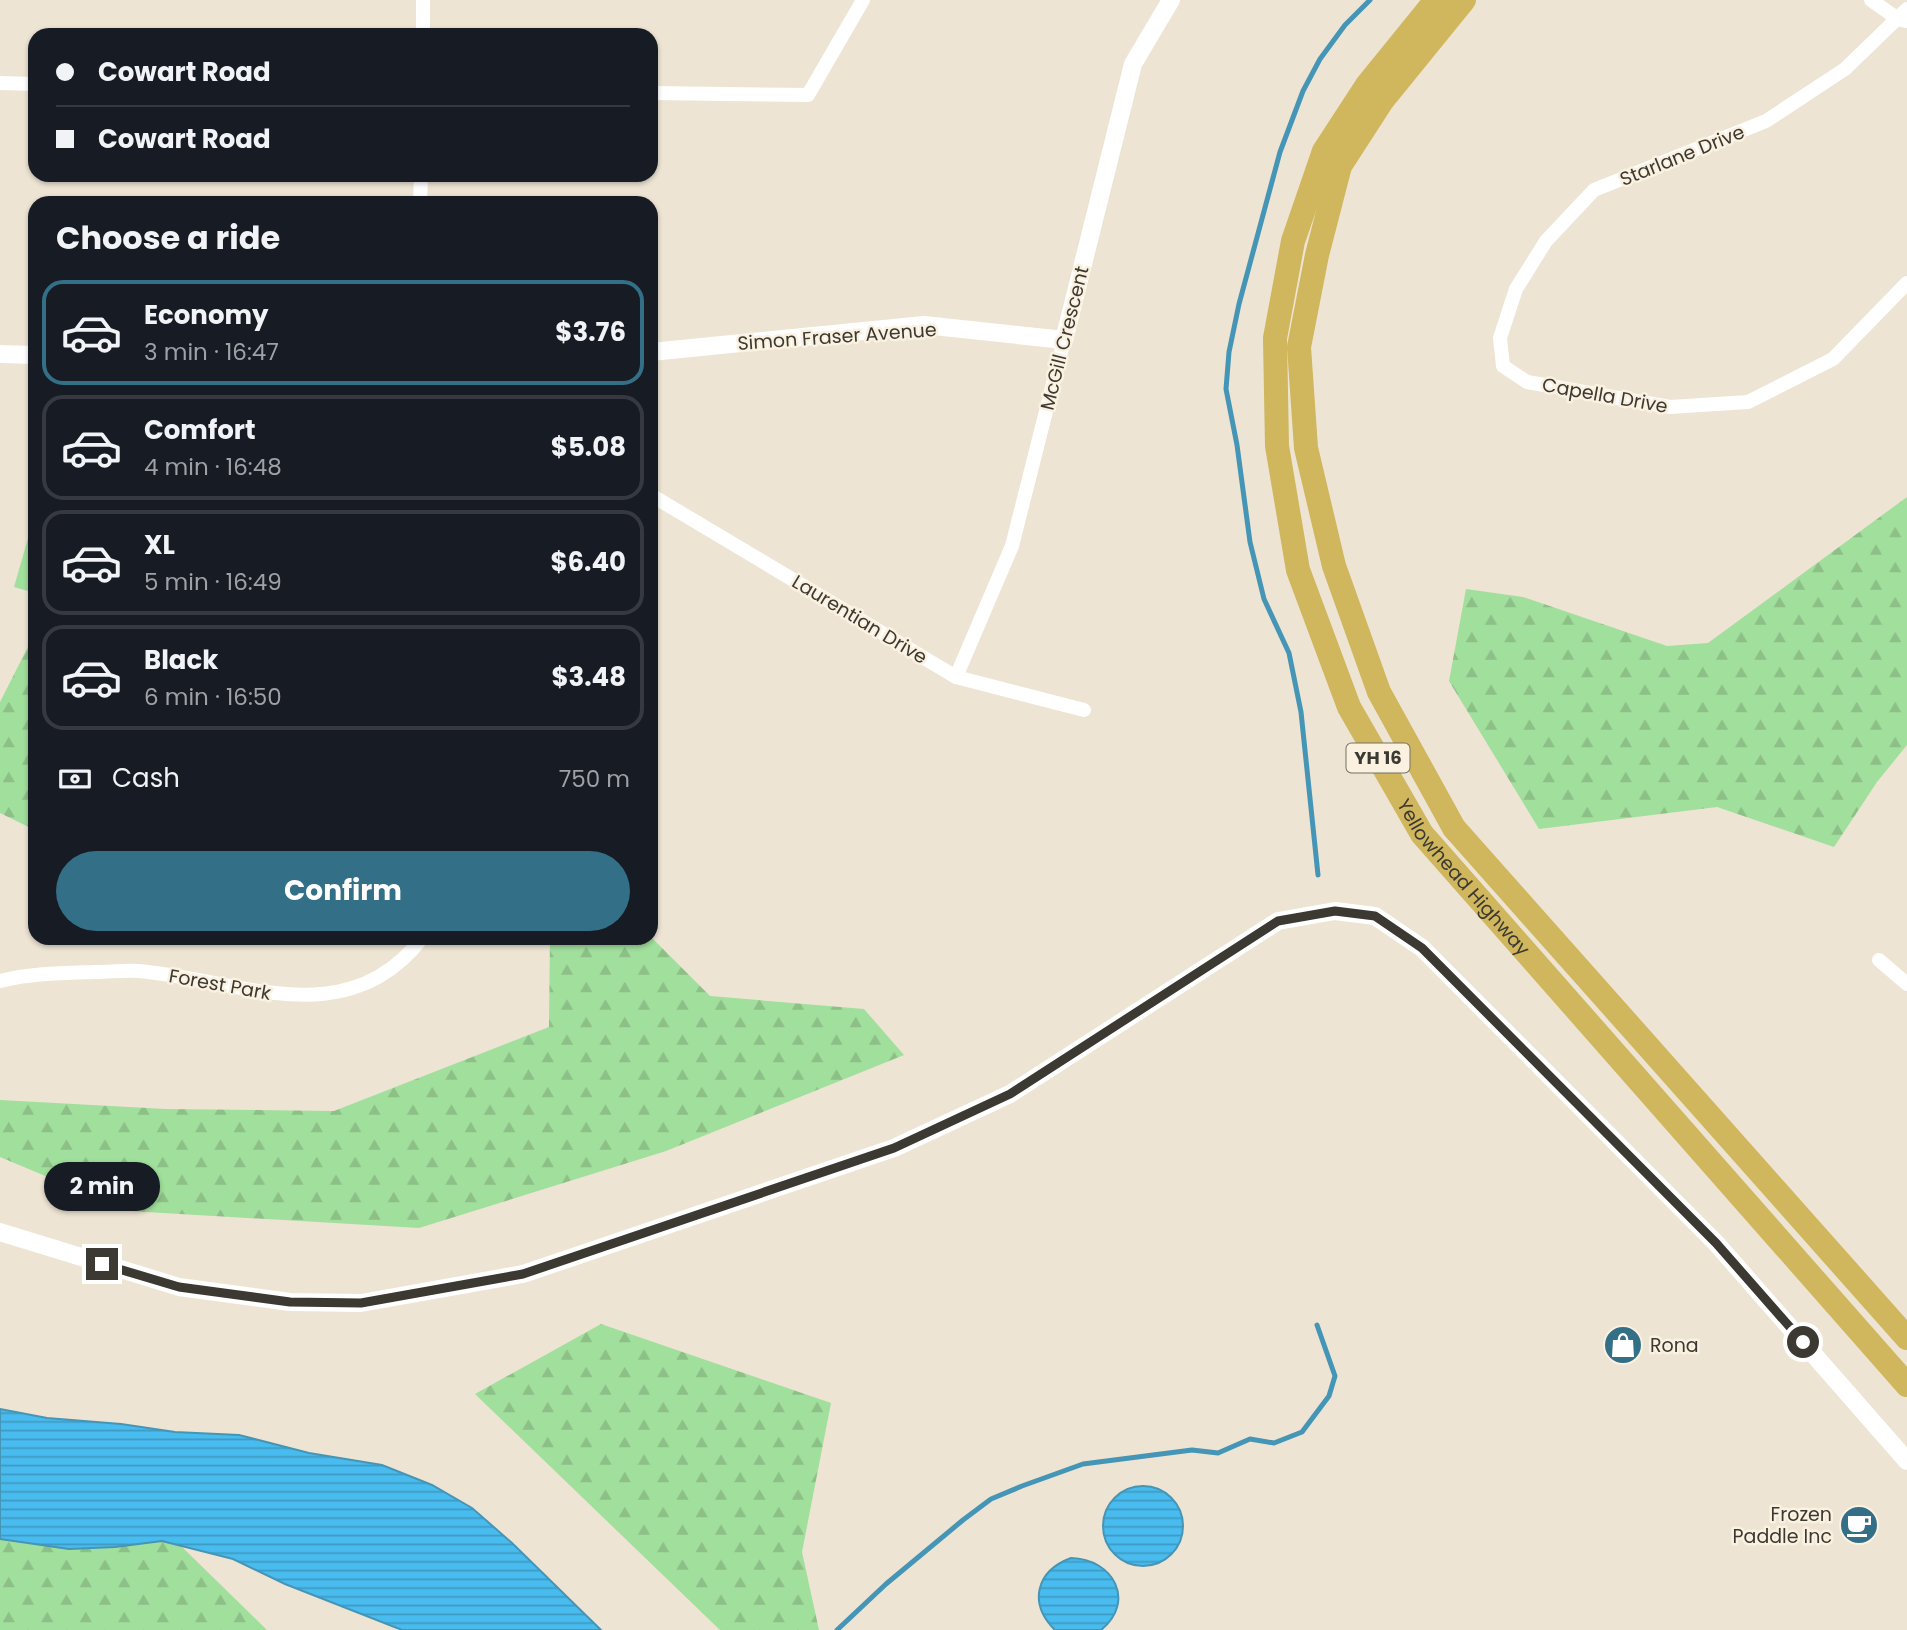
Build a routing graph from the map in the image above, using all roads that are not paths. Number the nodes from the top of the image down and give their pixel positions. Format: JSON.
{"nodes":[{"id":1,"x":423,"y":0,"type":"edge"},
{"id":2,"x":863,"y":0,"type":"edge"},
{"id":3,"x":1171,"y":0,"type":"edge"},
{"id":4,"x":1436,"y":0,"type":"edge"},
{"id":5,"x":1464,"y":0,"type":"edge"},
{"id":6,"x":1871,"y":0,"type":"edge"},
{"id":7,"x":1904,"y":16,"type":"edge"},
{"id":8,"x":423,"y":28,"type":"edge"},
{"id":9,"x":0,"y":83,"type":"edge"},
{"id":10,"x":28,"y":84,"type":"edge"},
{"id":11,"x":658,"y":93,"type":"edge"},
{"id":12,"x":1907,"y":283,"type":"edge"},
{"id":13,"x":1500,"y":338,"type":"joint"},
{"id":14,"x":1064,"y":340,"type":"junction"},
{"id":15,"x":658,"y":351,"type":"edge"},
{"id":16,"x":0,"y":355,"type":"edge"},
{"id":17,"x":28,"y":355,"type":"edge"},
{"id":18,"x":658,"y":499,"type":"edge"},
{"id":19,"x":956,"y":677,"type":"junction"},
{"id":20,"x":1084,"y":710,"type":"dead end"},
{"id":21,"x":417,"y":945,"type":"edge"},
{"id":22,"x":1879,"y":960,"type":"dead end"},
{"id":23,"x":0,"y":981,"type":"edge"},
{"id":24,"x":1907,"y":984,"type":"edge"},
{"id":25,"x":0,"y":1232,"type":"edge"},
{"id":26,"x":1907,"y":1338,"type":"edge"},
{"id":27,"x":1907,"y":1385,"type":"edge"},
{"id":28,"x":1907,"y":1461,"type":"edge"}],
"edges":[{"from":1,"to":8,"type":"street"},
{"from":2,"to":11,"type":"street"},
{"from":3,"to":14,"type":"street","name":"McGill Crescent"},
{"from":4,"to":27,"type":"highway","name":"Yellowhead Highway","number":"YH 16"},
{"from":5,"to":26,"type":"highway","name":"Yellowhead Highway","number":"YH 16"},
{"from":6,"to":7,"type":"street"},
{"from":7,"to":13,"type":"street","name":"Starlane Drive"},
{"from":9,"to":10,"type":"street"},
{"from":12,"to":13,"type":"street","name":"Capella Drive"},
{"from":14,"to":15,"type":"street","name":"Simon Fraser Avenue"},
{"from":14,"to":19,"type":"street","name":"McGill Crescent"},
{"from":16,"to":17,"type":"street"},
{"from":18,"to":19,"type":"street","name":"Laurentian Drive"},
{"from":19,"to":20,"type":"street","name":"Laurentian Drive"},
{"from":21,"to":23,"type":"street","name":"Forest Park"},
{"from":22,"to":24,"type":"street"},
{"from":25,"to":28,"type":"street"}]}
